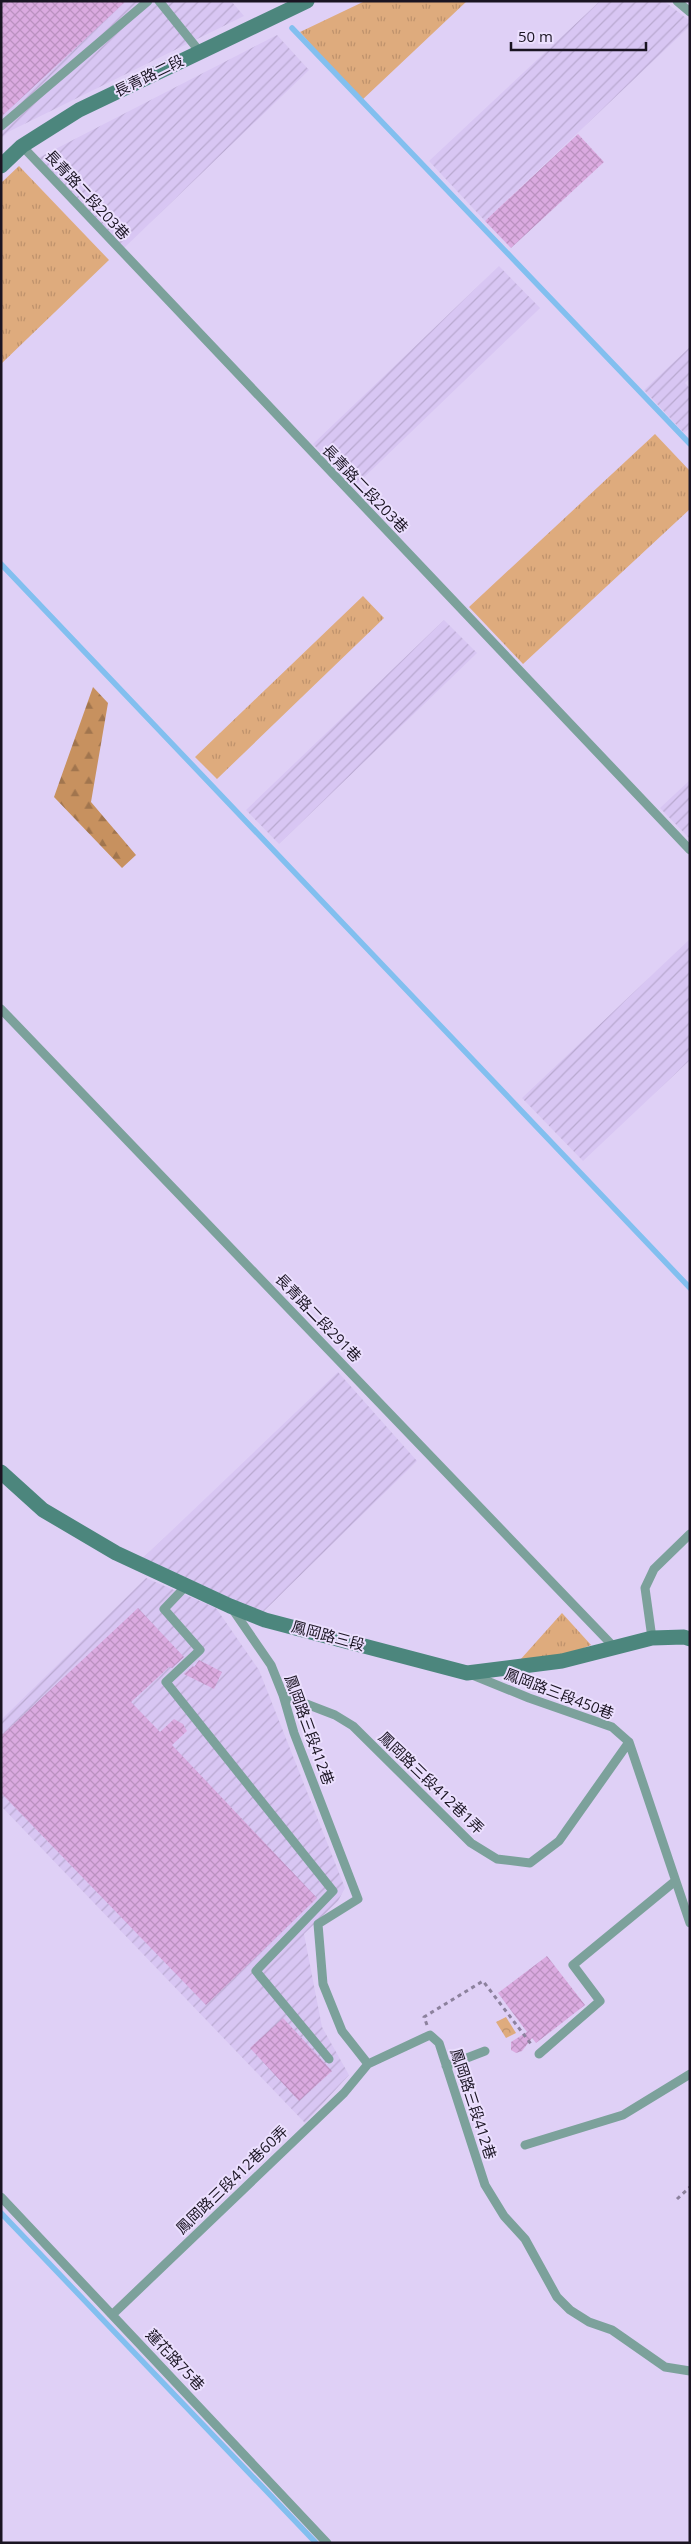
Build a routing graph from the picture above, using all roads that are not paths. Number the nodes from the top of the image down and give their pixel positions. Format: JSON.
{"nodes":[{"id":1,"x":148,"y":1,"type":"edge"},
{"id":2,"x":159,"y":1,"type":"edge"},
{"id":3,"x":307,"y":1,"type":"edge"},
{"id":4,"x":677,"y":1,"type":"edge"},
{"id":5,"x":690,"y":12,"type":"edge"},
{"id":6,"x":200,"y":52,"type":"junction"},
{"id":7,"x":1,"y":126,"type":"edge"},
{"id":8,"x":22,"y":146,"type":"junction"},
{"id":9,"x":1,"y":166,"type":"edge"},
{"id":10,"x":690,"y":850,"type":"edge"},
{"id":11,"x":1,"y":1009,"type":"edge"},
{"id":12,"x":1,"y":1472,"type":"edge"},
{"id":13,"x":690,"y":1534,"type":"edge"},
{"id":14,"x":186,"y":1586,"type":"junction"},
{"id":15,"x":230,"y":1606,"type":"junction"},
{"id":16,"x":652,"y":1638,"type":"junction"},
{"id":17,"x":690,"y":1639,"type":"edge"},
{"id":18,"x":614,"y":1647,"type":"junction"},
{"id":19,"x":467,"y":1673,"type":"junction"},
{"id":20,"x":283,"y":1695,"type":"junction"},
{"id":21,"x":629,"y":1742,"type":"junction"},
{"id":22,"x":674,"y":1882,"type":"junction"},
{"id":23,"x":690,"y":1922,"type":"edge"},
{"id":24,"x":485,"y":2051,"type":"dead end"},
{"id":25,"x":539,"y":2054,"type":"road end"},
{"id":26,"x":329,"y":2059,"type":"dead end"},
{"id":27,"x":368,"y":2064,"type":"junction"},
{"id":28,"x":446,"y":2066,"type":"junction"},
{"id":29,"x":690,"y":2074,"type":"edge"},
{"id":30,"x":525,"y":2145,"type":"dead end"},
{"id":31,"x":1,"y":2197,"type":"edge"},
{"id":32,"x":113,"y":2314,"type":"junction"},
{"id":33,"x":690,"y":2371,"type":"edge"},
{"id":34,"x":327,"y":2543,"type":"edge"}],
"edges":[{"from":1,"to":7,"type":"lane"},
{"from":2,"to":6,"type":"lane"},
{"from":3,"to":6,"type":"street","name":"長青路二段"},
{"from":4,"to":5,"type":"lane"},
{"from":6,"to":8,"type":"street","name":"長青路二段"},
{"from":8,"to":9,"type":"street","name":"長青路二段"},
{"from":8,"to":10,"type":"lane","name":"長青路二段203巷"},
{"from":11,"to":18,"type":"lane","name":"長青路二段291巷"},
{"from":12,"to":14,"type":"street","name":"鳳岡路三段"},
{"from":13,"to":16,"type":"lane"},
{"from":14,"to":15,"type":"street","name":"鳳岡路三段"},
{"from":14,"to":26,"type":"lane"},
{"from":15,"to":19,"type":"street","name":"鳳岡路三段"},
{"from":15,"to":20,"type":"lane","name":"鳳岡路三段412巷"},
{"from":16,"to":17,"type":"street","name":"鳳岡路三段"},
{"from":16,"to":18,"type":"street","name":"鳳岡路三段"},
{"from":18,"to":19,"type":"street","name":"鳳岡路三段"},
{"from":19,"to":21,"type":"lane","name":"鳳岡路三段450巷"},
{"from":20,"to":21,"type":"lane","name":"鳳岡路三段412巷1弄"},
{"from":20,"to":27,"type":"lane","name":"鳳岡路三段412巷"},
{"from":21,"to":22,"type":"lane"},
{"from":22,"to":23,"type":"lane"},
{"from":22,"to":25,"type":"lane"},
{"from":24,"to":28,"type":"lane"},
{"from":27,"to":28,"type":"lane","name":"鳳岡路三段412巷"},
{"from":27,"to":32,"type":"lane","name":"鳳岡路三段412巷60弄"},
{"from":28,"to":33,"type":"lane","name":"鳳岡路三段412巷"},
{"from":29,"to":30,"type":"lane"},
{"from":31,"to":32,"type":"lane","name":"蓮花路75巷"},
{"from":32,"to":34,"type":"lane","name":"蓮花路75巷"}]}
